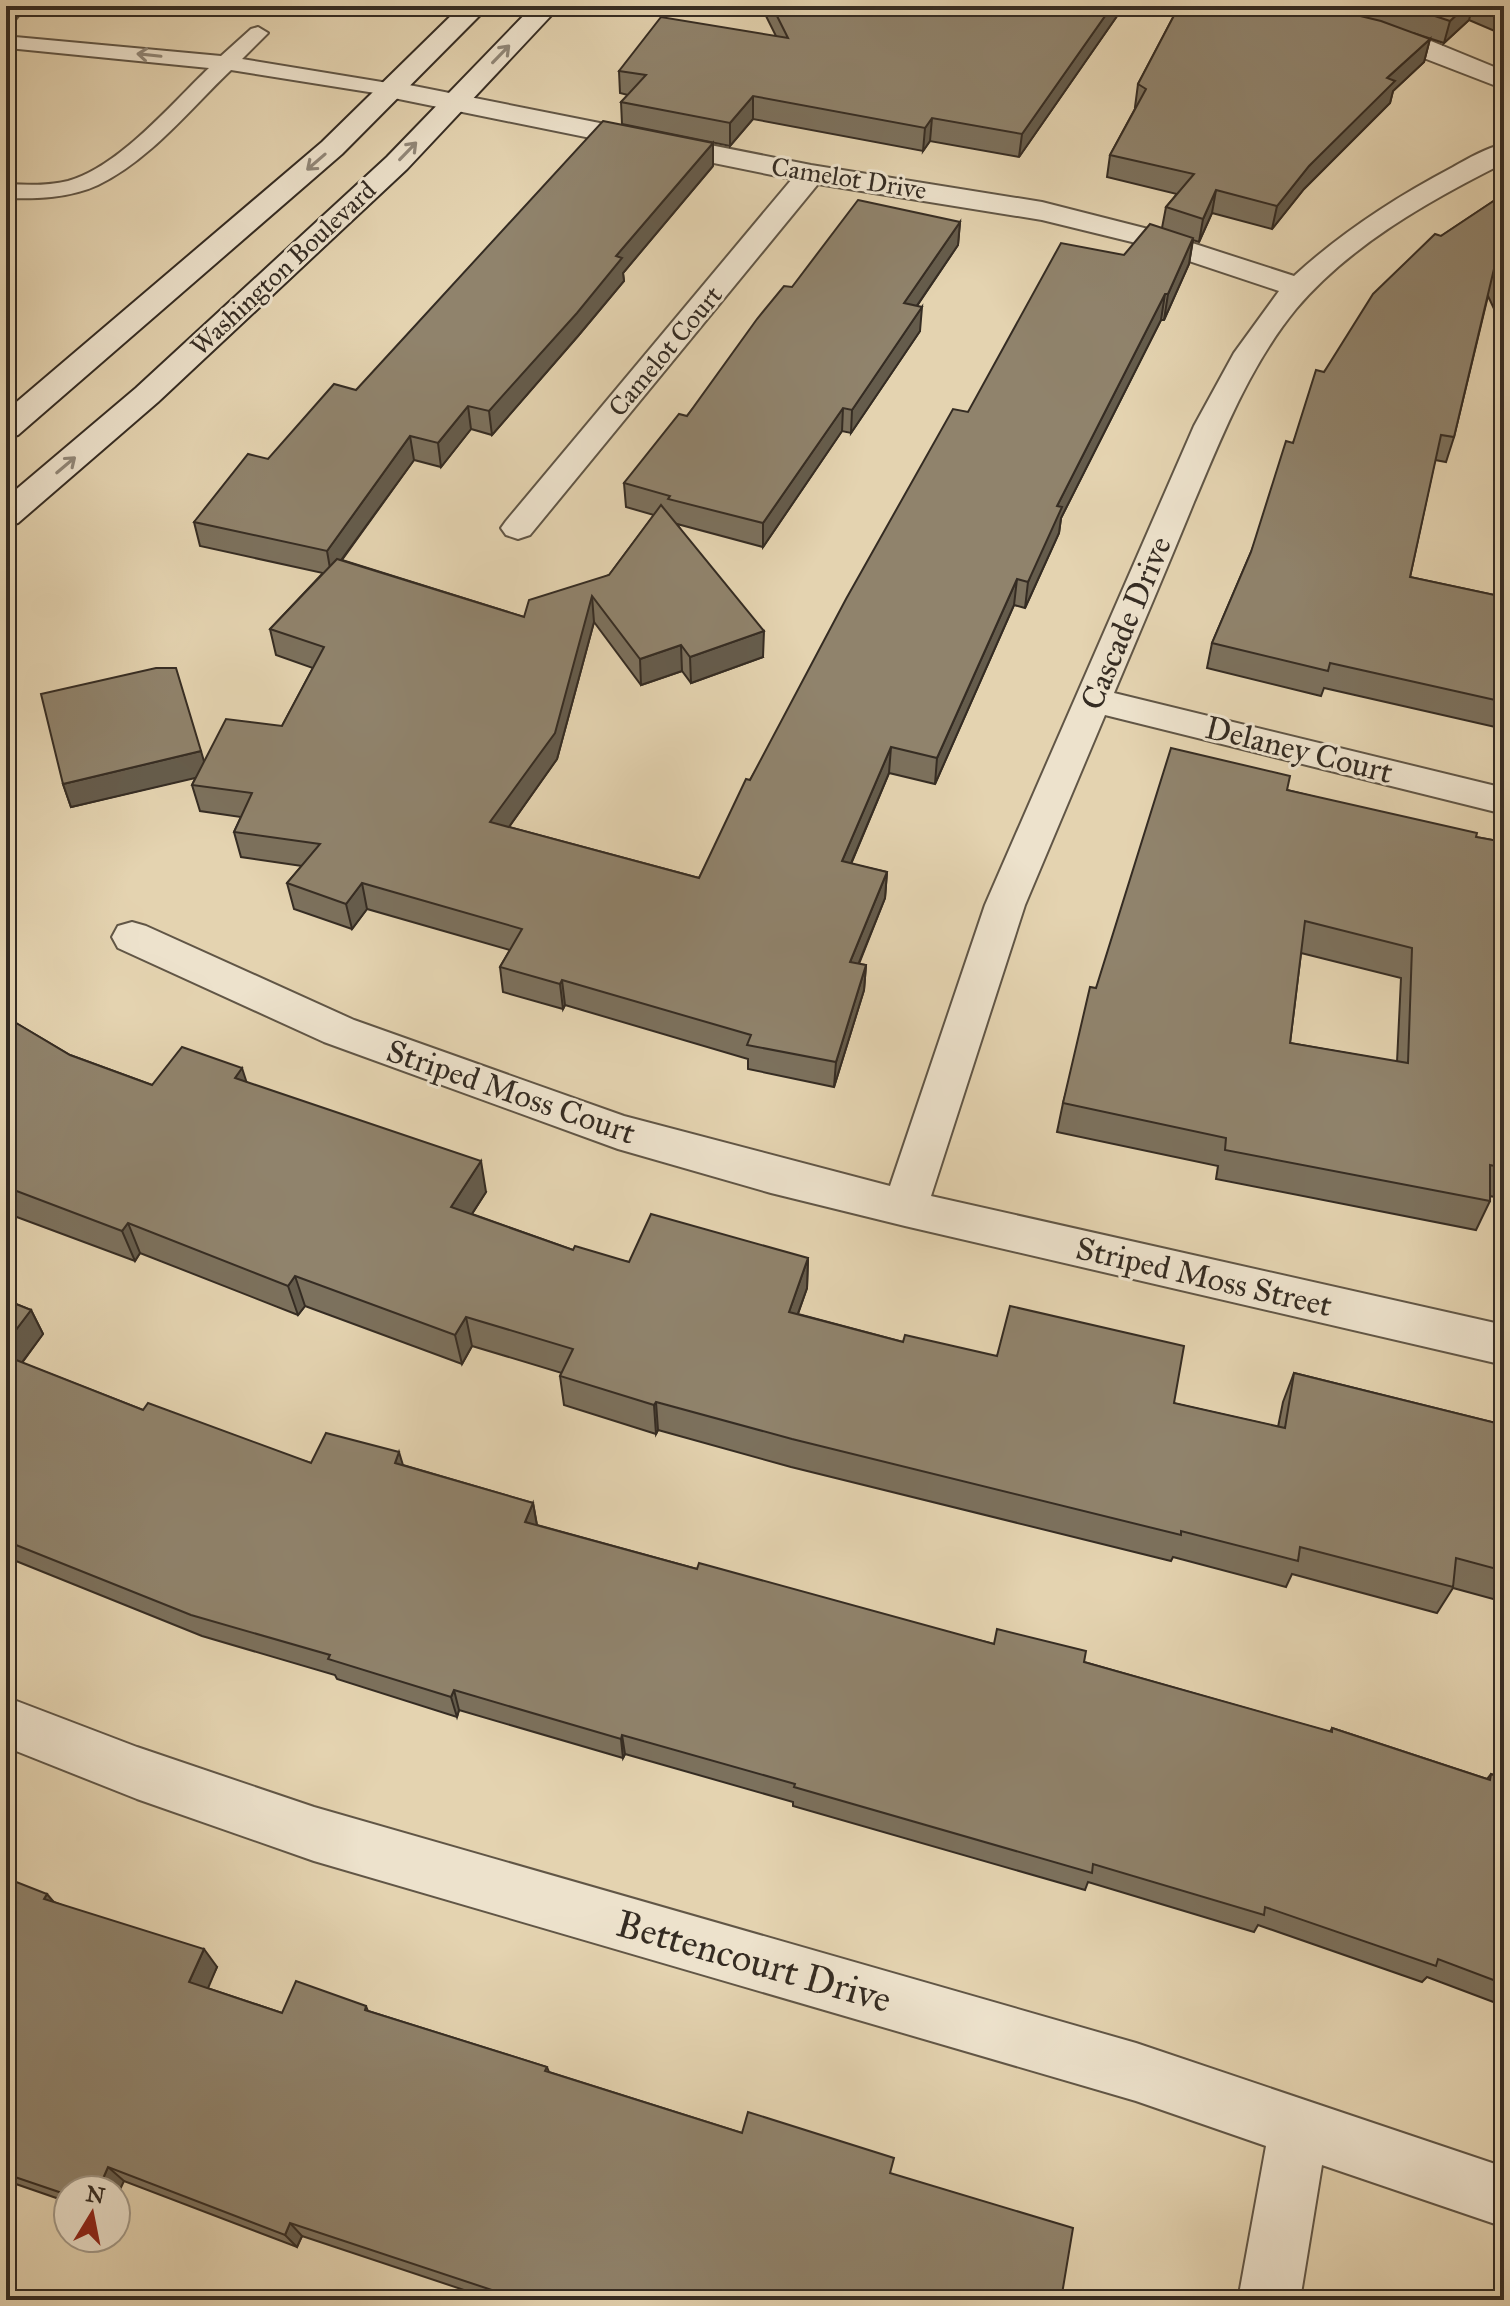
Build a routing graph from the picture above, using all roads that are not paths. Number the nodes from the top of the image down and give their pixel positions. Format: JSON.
{"nodes":[{"id":1,"x":16,"y":6,"type":"edge"},
{"id":2,"x":476,"y":6,"type":"edge"},
{"id":3,"x":547,"y":6,"type":"edge"},
{"id":4,"x":1264,"y":6,"type":"edge"},
{"id":5,"x":6,"y":18,"type":"edge"},
{"id":6,"x":258,"y":33,"type":"dead end"},
{"id":7,"x":6,"y":38,"type":"edge"},
{"id":8,"x":226,"y":63,"type":"junction"},
{"id":9,"x":1504,"y":81,"type":"edge"},
{"id":10,"x":394,"y":90,"type":"junction"},
{"id":11,"x":455,"y":102,"type":"junction"},
{"id":12,"x":1504,"y":152,"type":"edge"},
{"id":13,"x":811,"y":174,"type":"junction"},
{"id":14,"x":6,"y":191,"type":"edge"},
{"id":15,"x":1299,"y":288,"type":"junction"},
{"id":16,"x":6,"y":428,"type":"edge"},
{"id":17,"x":6,"y":516,"type":"edge"},
{"id":18,"x":518,"y":528,"type":"dead end"},
{"id":19,"x":1094,"y":700,"type":"junction"},
{"id":20,"x":1504,"y":801,"type":"edge"},
{"id":21,"x":132,"y":937,"type":"dead end"},
{"id":22,"x":905,"y":1208,"type":"junction"},
{"id":23,"x":1504,"y":1345,"type":"edge"},
{"id":24,"x":6,"y":1722,"type":"edge"},
{"id":25,"x":1299,"y":2126,"type":"junction"},
{"id":26,"x":1504,"y":2197,"type":"edge"},
{"id":27,"x":1269,"y":2300,"type":"edge"}],
"edges":[{"from":1,"to":5,"type":"lane"},
{"from":2,"to":10,"type":"street","name":"Washington Boulevard"},
{"from":11,"to":3,"type":"street","name":"Washington Boulevard","one_way":true},
{"from":4,"to":9,"type":"street"},
{"from":6,"to":8,"type":"lane"},
{"from":8,"to":7,"type":"lane","one_way":true},
{"from":8,"to":10,"type":"lane"},
{"from":8,"to":14,"type":"lane"},
{"from":10,"to":11,"type":"street","name":"Camelot Drive"},
{"from":10,"to":16,"type":"street","name":"Washington Boulevard","one_way":true},
{"from":11,"to":13,"type":"street","name":"Camelot Drive"},
{"from":17,"to":11,"type":"street","name":"Washington Boulevard","one_way":true},
{"from":12,"to":15,"type":"street","name":"Cascade Drive"},
{"from":13,"to":15,"type":"street","name":"Camelot Drive"},
{"from":13,"to":18,"type":"street","name":"Camelot Court"},
{"from":15,"to":19,"type":"street","name":"Cascade Drive"},
{"from":19,"to":20,"type":"street","name":"Delaney Court"},
{"from":19,"to":22,"type":"street","name":"Cascade Drive"},
{"from":21,"to":22,"type":"street","name":"Striped Moss Court"},
{"from":22,"to":23,"type":"street","name":"Striped Moss Street"},
{"from":24,"to":25,"type":"street","name":"Bettencourt Drive"},
{"from":25,"to":26,"type":"street","name":"Bettencourt Drive"},
{"from":25,"to":27,"type":"street"}]}
